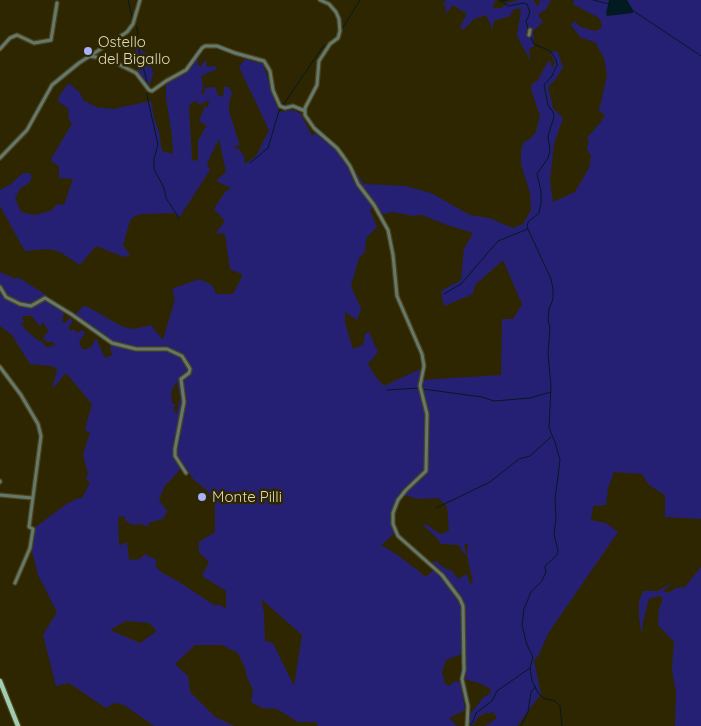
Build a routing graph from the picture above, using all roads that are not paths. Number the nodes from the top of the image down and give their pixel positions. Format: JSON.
{"nodes":[{"id":1,"x":140,"y":0,"type":"edge"},
{"id":2,"x":320,"y":0,"type":"edge"},
{"id":3,"x":56,"y":3,"type":"dead end"},
{"id":4,"x":530,"y":30,"type":"dead end"},
{"id":5,"x":529,"y":35,"type":"dead end"},
{"id":6,"x":0,"y":49,"type":"edge"},
{"id":7,"x":89,"y":56,"type":"junction"},
{"id":8,"x":305,"y":111,"type":"junction"},
{"id":9,"x":0,"y":158,"type":"edge"},
{"id":10,"x":0,"y":287,"type":"edge"},
{"id":11,"x":0,"y":367,"type":"edge"},
{"id":12,"x":186,"y":473,"type":"dead end"},
{"id":13,"x":0,"y":495,"type":"edge"},
{"id":14,"x":32,"y":498,"type":"junction"},
{"id":15,"x":15,"y":583,"type":"dead end"},
{"id":16,"x":0,"y":681,"type":"edge"},
{"id":17,"x":18,"y":726,"type":"edge"},
{"id":18,"x":467,"y":726,"type":"edge"}],
"edges":[{"from":1,"to":7,"type":"street"},
{"from":2,"to":8,"type":"street"},
{"from":3,"to":6,"type":"street"},
{"from":4,"to":5,"type":"street"},
{"from":7,"to":8,"type":"street"},
{"from":7,"to":9,"type":"street"},
{"from":8,"to":18,"type":"street"},
{"from":10,"to":12,"type":"street"},
{"from":11,"to":14,"type":"street"},
{"from":13,"to":14,"type":"street"},
{"from":14,"to":15,"type":"street"},
{"from":16,"to":17,"type":"main road"}]}
